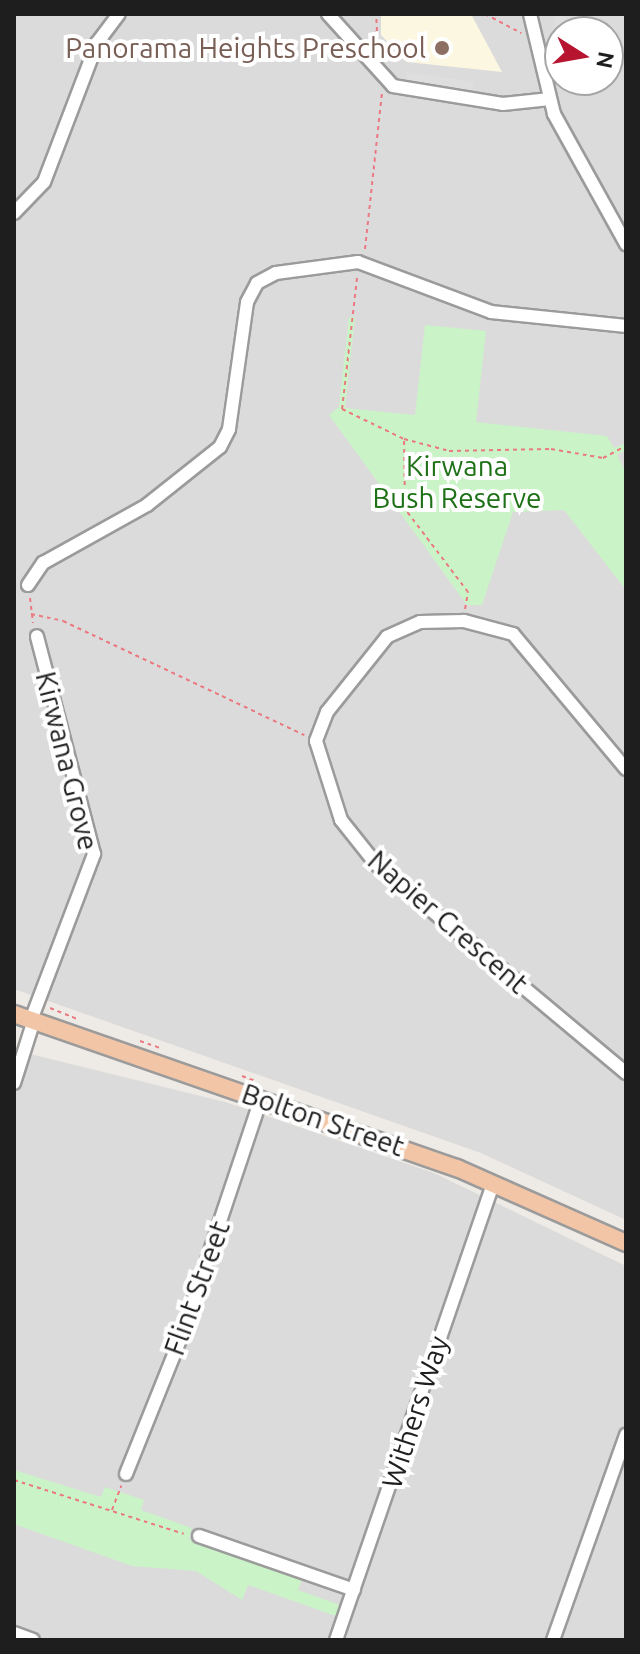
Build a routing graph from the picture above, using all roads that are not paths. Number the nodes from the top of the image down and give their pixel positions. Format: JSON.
{"nodes":[{"id":1,"x":119,"y":14,"type":"edge"},
{"id":2,"x":328,"y":14,"type":"edge"},
{"id":3,"x":530,"y":14,"type":"edge"},
{"id":4,"x":550,"y":99,"type":"junction"},
{"id":5,"x":14,"y":213,"type":"edge"},
{"id":6,"x":626,"y":244,"type":"edge"},
{"id":7,"x":626,"y":326,"type":"edge"},
{"id":8,"x":28,"y":585,"type":"road end"},
{"id":9,"x":37,"y":636,"type":"road end"},
{"id":10,"x":626,"y":769,"type":"edge"},
{"id":11,"x":14,"y":1014,"type":"edge"},
{"id":12,"x":32,"y":1020,"type":"junction"},
{"id":13,"x":626,"y":1073,"type":"edge"},
{"id":14,"x":14,"y":1083,"type":"edge"},
{"id":15,"x":261,"y":1099,"type":"junction"},
{"id":16,"x":493,"y":1183,"type":"junction"},
{"id":17,"x":626,"y":1243,"type":"edge"},
{"id":18,"x":626,"y":1435,"type":"edge"},
{"id":19,"x":126,"y":1474,"type":"road end"},
{"id":20,"x":199,"y":1536,"type":"road end"},
{"id":21,"x":354,"y":1590,"type":"junction"},
{"id":22,"x":14,"y":1633,"type":"edge"},
{"id":23,"x":33,"y":1640,"type":"edge"},
{"id":24,"x":336,"y":1640,"type":"edge"},
{"id":25,"x":553,"y":1640,"type":"edge"}],
"edges":[{"from":1,"to":5,"type":"street"},
{"from":2,"to":4,"type":"street"},
{"from":3,"to":4,"type":"street"},
{"from":4,"to":6,"type":"street"},
{"from":7,"to":8,"type":"street"},
{"from":9,"to":12,"type":"street","name":"Kirwana Grove"},
{"from":10,"to":13,"type":"street","name":"Napier Crescent"},
{"from":11,"to":12,"type":"main road","name":"Bolton Street"},
{"from":12,"to":14,"type":"street","name":"Kirwana Grove"},
{"from":12,"to":15,"type":"main road","name":"Bolton Street"},
{"from":15,"to":16,"type":"main road","name":"Bolton Street"},
{"from":15,"to":19,"type":"street","name":"Flint Street"},
{"from":16,"to":17,"type":"main road","name":"Bolton Street"},
{"from":16,"to":21,"type":"street","name":"Withers Way"},
{"from":18,"to":25,"type":"street"},
{"from":20,"to":21,"type":"street"},
{"from":21,"to":24,"type":"street","name":"Withers Way"},
{"from":22,"to":23,"type":"street"}]}
